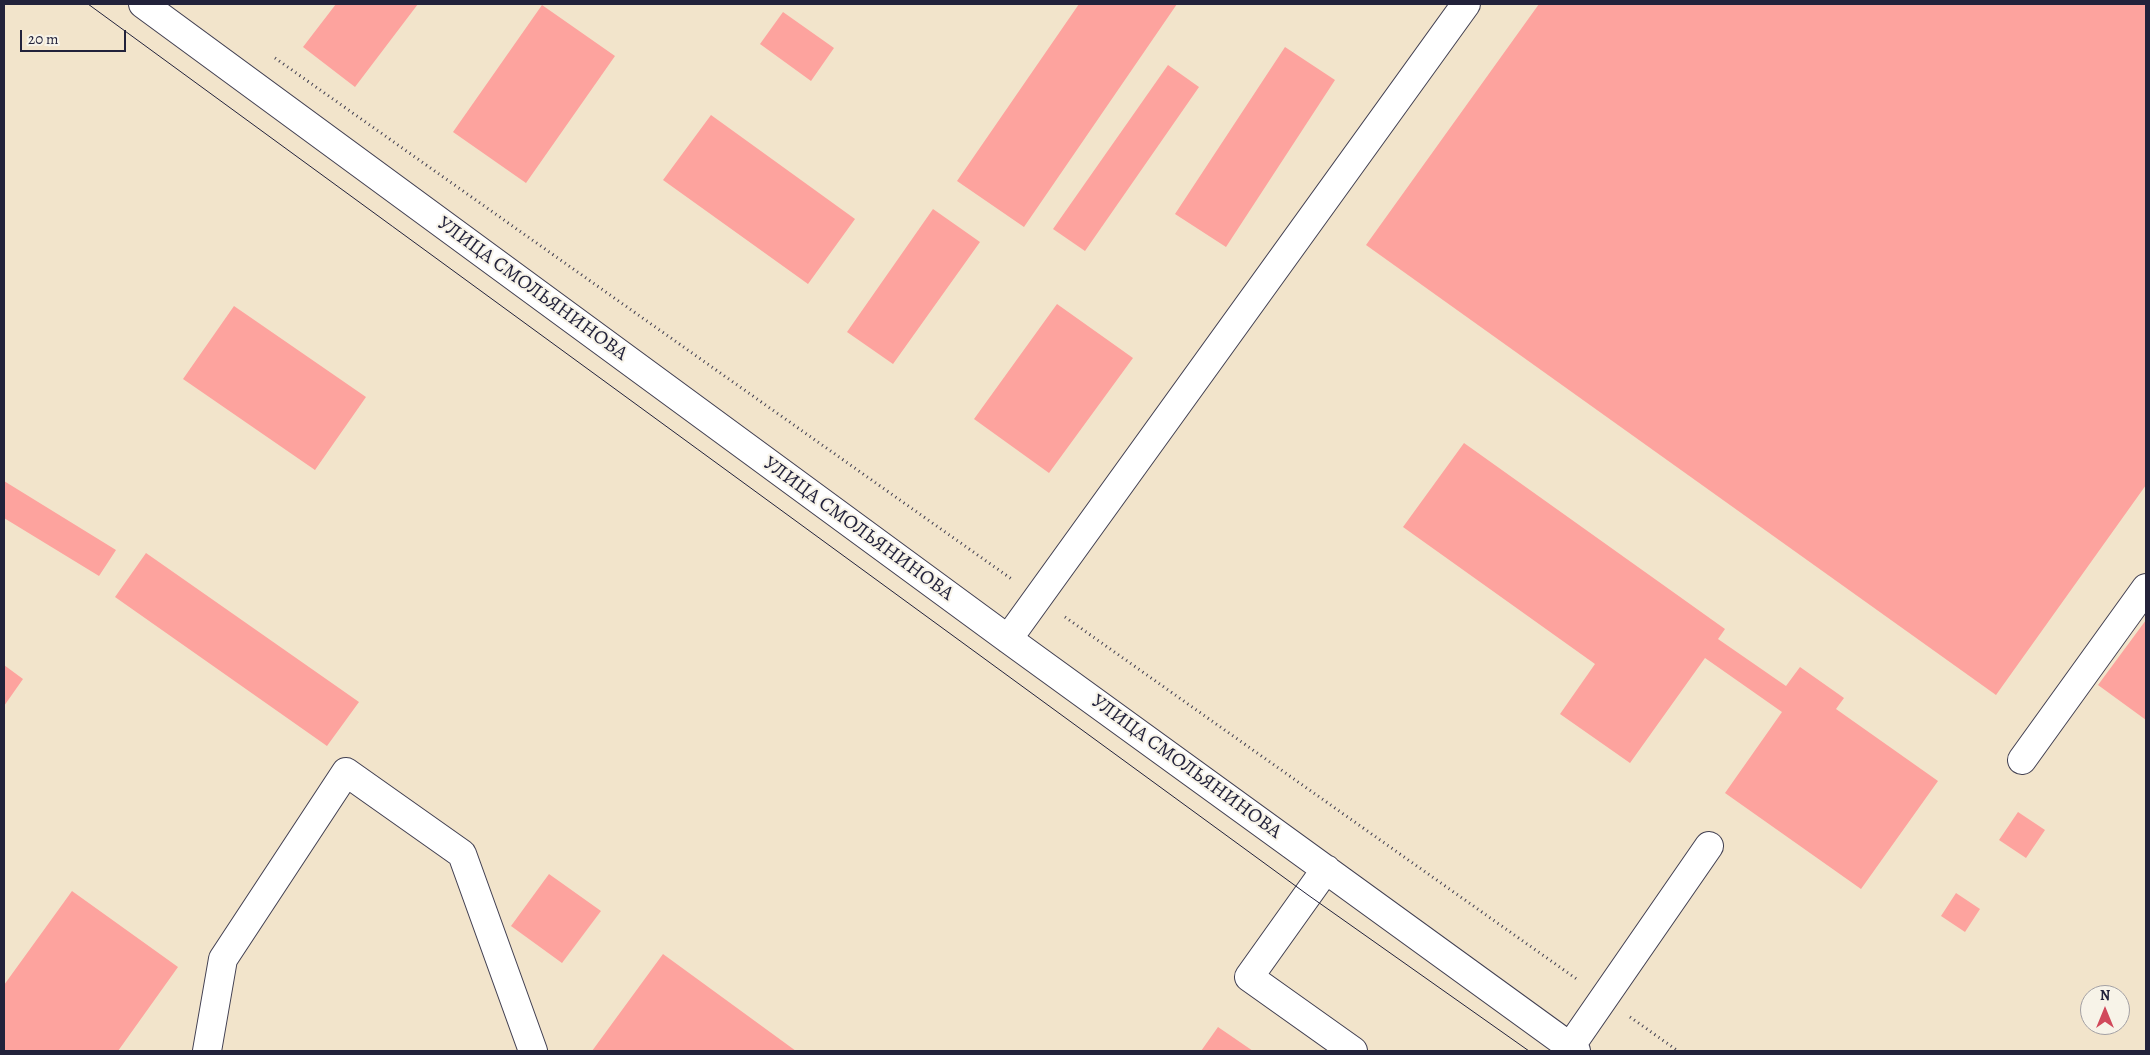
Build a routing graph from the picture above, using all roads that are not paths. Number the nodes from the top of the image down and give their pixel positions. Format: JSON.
{"nodes":[{"id":1,"x":143,"y":4,"type":"edge"},
{"id":2,"x":1466,"y":4,"type":"edge"},
{"id":3,"x":2146,"y":588,"type":"edge"},
{"id":4,"x":1008,"y":639,"type":"junction"},
{"id":5,"x":2022,"y":760,"type":"dead end"},
{"id":6,"x":1709,"y":846,"type":"dead end"},
{"id":7,"x":1326,"y":869,"type":"junction"},
{"id":8,"x":1573,"y":1049,"type":"edge"},
{"id":9,"x":206,"y":1051,"type":"edge"},
{"id":10,"x":533,"y":1051,"type":"edge"},
{"id":11,"x":1353,"y":1051,"type":"edge"}],
"edges":[{"from":1,"to":4,"type":"street","name":"УЛИЦА СМОЛЬЯНИНОВА"},
{"from":2,"to":4,"type":"street"},
{"from":3,"to":5,"type":"street"},
{"from":4,"to":7,"type":"street","name":"УЛИЦА СМОЛЬЯНИНОВА"},
{"from":6,"to":8,"type":"street"},
{"from":7,"to":8,"type":"street","name":"УЛИЦА СМОЛЬЯНИНОВА"},
{"from":7,"to":11,"type":"street"},
{"from":9,"to":10,"type":"street"}]}
